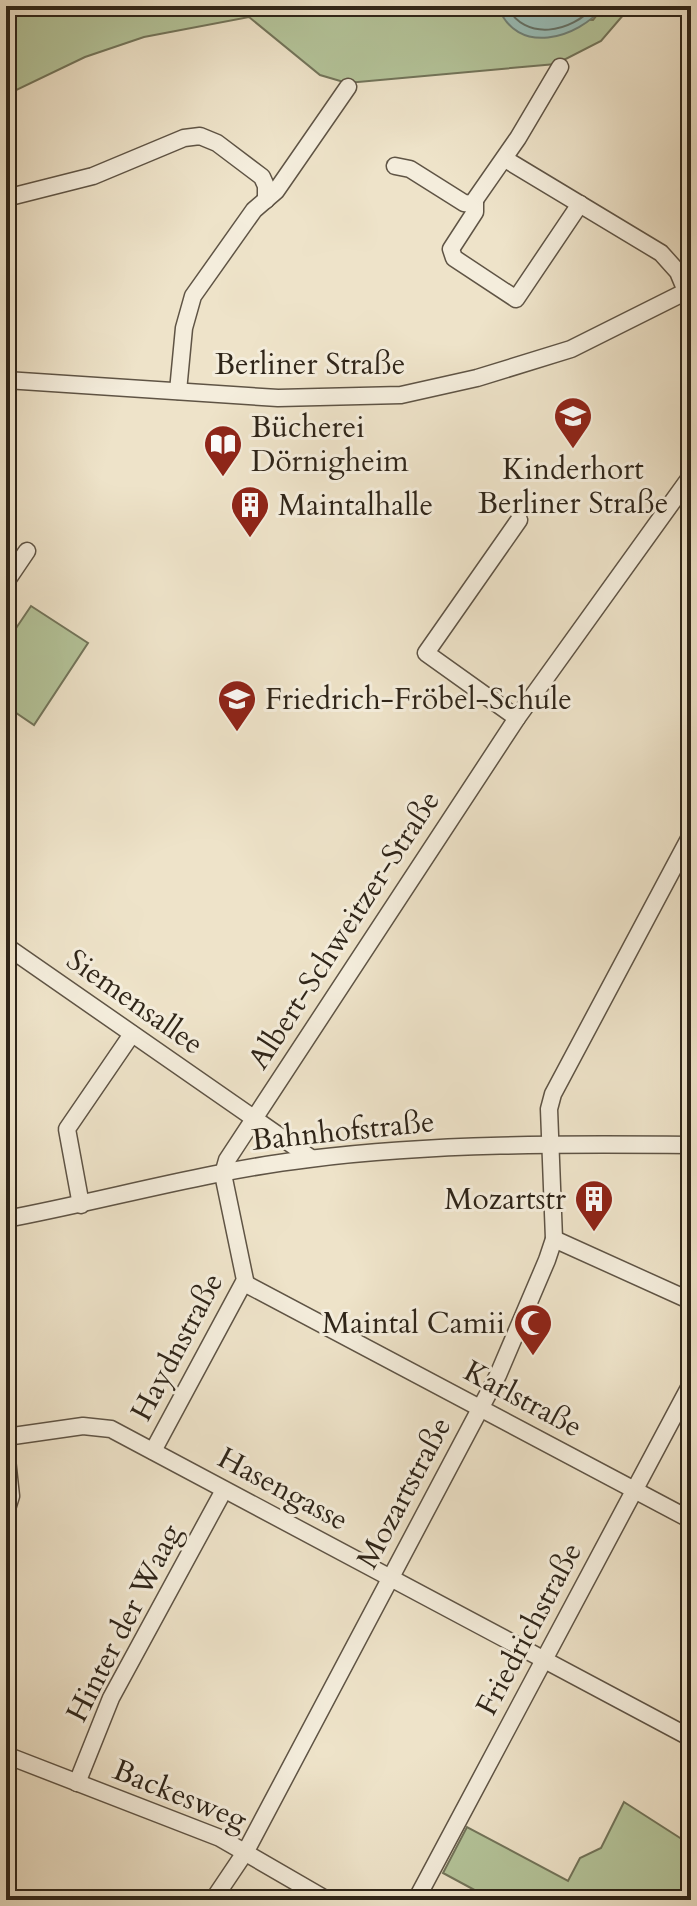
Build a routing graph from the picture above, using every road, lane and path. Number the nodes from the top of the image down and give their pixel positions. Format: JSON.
{"nodes":[{"id":1,"x":560,"y":67,"type":"dead end"},
{"id":2,"x":348,"y":87,"type":"dead end"},
{"id":3,"x":505,"y":159,"type":"junction"},
{"id":4,"x":395,"y":166,"type":"dead end"},
{"id":5,"x":6,"y":198,"type":"edge"},
{"id":6,"x":266,"y":200,"type":"junction"},
{"id":7,"x":475,"y":201,"type":"junction"},
{"id":8,"x":580,"y":204,"type":"junction"},
{"id":9,"x":689,"y":290,"type":"edge"},
{"id":10,"x":6,"y":380,"type":"edge"},
{"id":11,"x":178,"y":391,"type":"junction"},
{"id":12,"x":691,"y":476,"type":"edge"},
{"id":13,"x":519,"y":520,"type":"dead end"},
{"id":14,"x":27,"y":551,"type":"dead end"},
{"id":15,"x":6,"y":582,"type":"edge"},
{"id":16,"x":517,"y":718,"type":"junction"},
{"id":17,"x":691,"y":835,"type":"edge"},
{"id":18,"x":6,"y":946,"type":"edge"},
{"id":19,"x":132,"y":1034,"type":"junction"},
{"id":20,"x":254,"y":1119,"type":"junction"},
{"id":21,"x":550,"y":1144,"type":"junction"},
{"id":22,"x":691,"y":1145,"type":"edge"},
{"id":23,"x":311,"y":1158,"type":"junction"},
{"id":24,"x":223,"y":1174,"type":"junction"},
{"id":25,"x":81,"y":1205,"type":"junction"},
{"id":26,"x":6,"y":1219,"type":"edge"},
{"id":27,"x":554,"y":1239,"type":"junction"},
{"id":28,"x":244,"y":1283,"type":"junction"},
{"id":29,"x":691,"y":1301,"type":"edge"},
{"id":30,"x":691,"y":1384,"type":"edge"},
{"id":31,"x":481,"y":1409,"type":"junction"},
{"id":32,"x":6,"y":1437,"type":"edge"},
{"id":33,"x":6,"y":1450,"type":"edge"},
{"id":34,"x":153,"y":1451,"type":"junction"},
{"id":35,"x":224,"y":1490,"type":"junction"},
{"id":36,"x":635,"y":1490,"type":"junction"},
{"id":37,"x":6,"y":1512,"type":"edge"},
{"id":38,"x":691,"y":1520,"type":"edge"},
{"id":39,"x":390,"y":1579,"type":"junction"},
{"id":40,"x":545,"y":1659,"type":"junction"},
{"id":41,"x":690,"y":1737,"type":"edge"},
{"id":42,"x":6,"y":1755,"type":"edge"},
{"id":43,"x":77,"y":1783,"type":"junction"},
{"id":44,"x":246,"y":1851,"type":"junction"},
{"id":45,"x":213,"y":1900,"type":"edge"},
{"id":46,"x":327,"y":1900,"type":"edge"},
{"id":47,"x":416,"y":1900,"type":"edge"}],
"edges":[{"from":1,"to":3,"type":"street"},
{"from":2,"to":6,"type":"street"},
{"from":3,"to":7,"type":"street"},
{"from":3,"to":8,"type":"street"},
{"from":4,"to":7,"type":"street"},
{"from":5,"to":6,"type":"street"},
{"from":6,"to":11,"type":"street"},
{"from":7,"to":8,"type":"street"},
{"from":8,"to":9,"type":"street"},
{"from":9,"to":11,"type":"street","name":"Berliner Straße"},
{"from":10,"to":11,"type":"street","name":"Berliner Straße"},
{"from":12,"to":16,"type":"street","name":"Albert-Schweitzer-Straße"},
{"from":13,"to":16,"type":"street"},
{"from":14,"to":15,"type":"street"},
{"from":16,"to":20,"type":"street","name":"Albert-Schweitzer-Straße"},
{"from":17,"to":21,"type":"street","name":"Mozartstraße"},
{"from":18,"to":19,"type":"street","name":"Siemensallee"},
{"from":19,"to":20,"type":"street","name":"Siemensallee"},
{"from":19,"to":25,"type":"street"},
{"from":20,"to":23,"type":"street","name":"Siemensallee"},
{"from":20,"to":24,"type":"street","name":"Albert-Schweitzer-Straße"},
{"from":21,"to":22,"type":"street","name":"Bahnhofstraße"},
{"from":21,"to":23,"type":"street","name":"Bahnhofstraße"},
{"from":21,"to":27,"type":"street","name":"Mozartstraße"},
{"from":23,"to":24,"type":"street","name":"Bahnhofstraße"},
{"from":24,"to":25,"type":"street","name":"Bahnhofstraße"},
{"from":24,"to":28,"type":"street","name":"Haydnstraße"},
{"from":25,"to":26,"type":"street","name":"Bahnhofstraße"},
{"from":27,"to":29,"type":"street"},
{"from":27,"to":31,"type":"street","name":"Mozartstraße"},
{"from":28,"to":31,"type":"street","name":"Karlstraße"},
{"from":28,"to":34,"type":"street","name":"Haydnstraße"},
{"from":30,"to":36,"type":"street","name":"Friedrichstraße"},
{"from":31,"to":36,"type":"street","name":"Karlstraße"},
{"from":31,"to":39,"type":"street","name":"Mozartstraße"},
{"from":32,"to":34,"type":"street","name":"Hasengasse"},
{"from":33,"to":37,"type":"street"},
{"from":34,"to":35,"type":"street","name":"Hasengasse"},
{"from":35,"to":39,"type":"street","name":"Hasengasse"},
{"from":35,"to":43,"type":"street","name":"Hinter der Waag"},
{"from":36,"to":38,"type":"street","name":"Karlstraße"},
{"from":36,"to":40,"type":"street","name":"Friedrichstraße"},
{"from":39,"to":40,"type":"street","name":"Hasengasse"},
{"from":39,"to":44,"type":"street","name":"Mozartstraße"},
{"from":40,"to":41,"type":"street","name":"Hasengasse"},
{"from":40,"to":47,"type":"street","name":"Friedrichstraße"},
{"from":42,"to":43,"type":"street","name":"Backesweg"},
{"from":43,"to":44,"type":"street","name":"Backesweg"},
{"from":44,"to":45,"type":"street","name":"Mozartstraße"},
{"from":44,"to":46,"type":"street","name":"Backesweg"}]}
